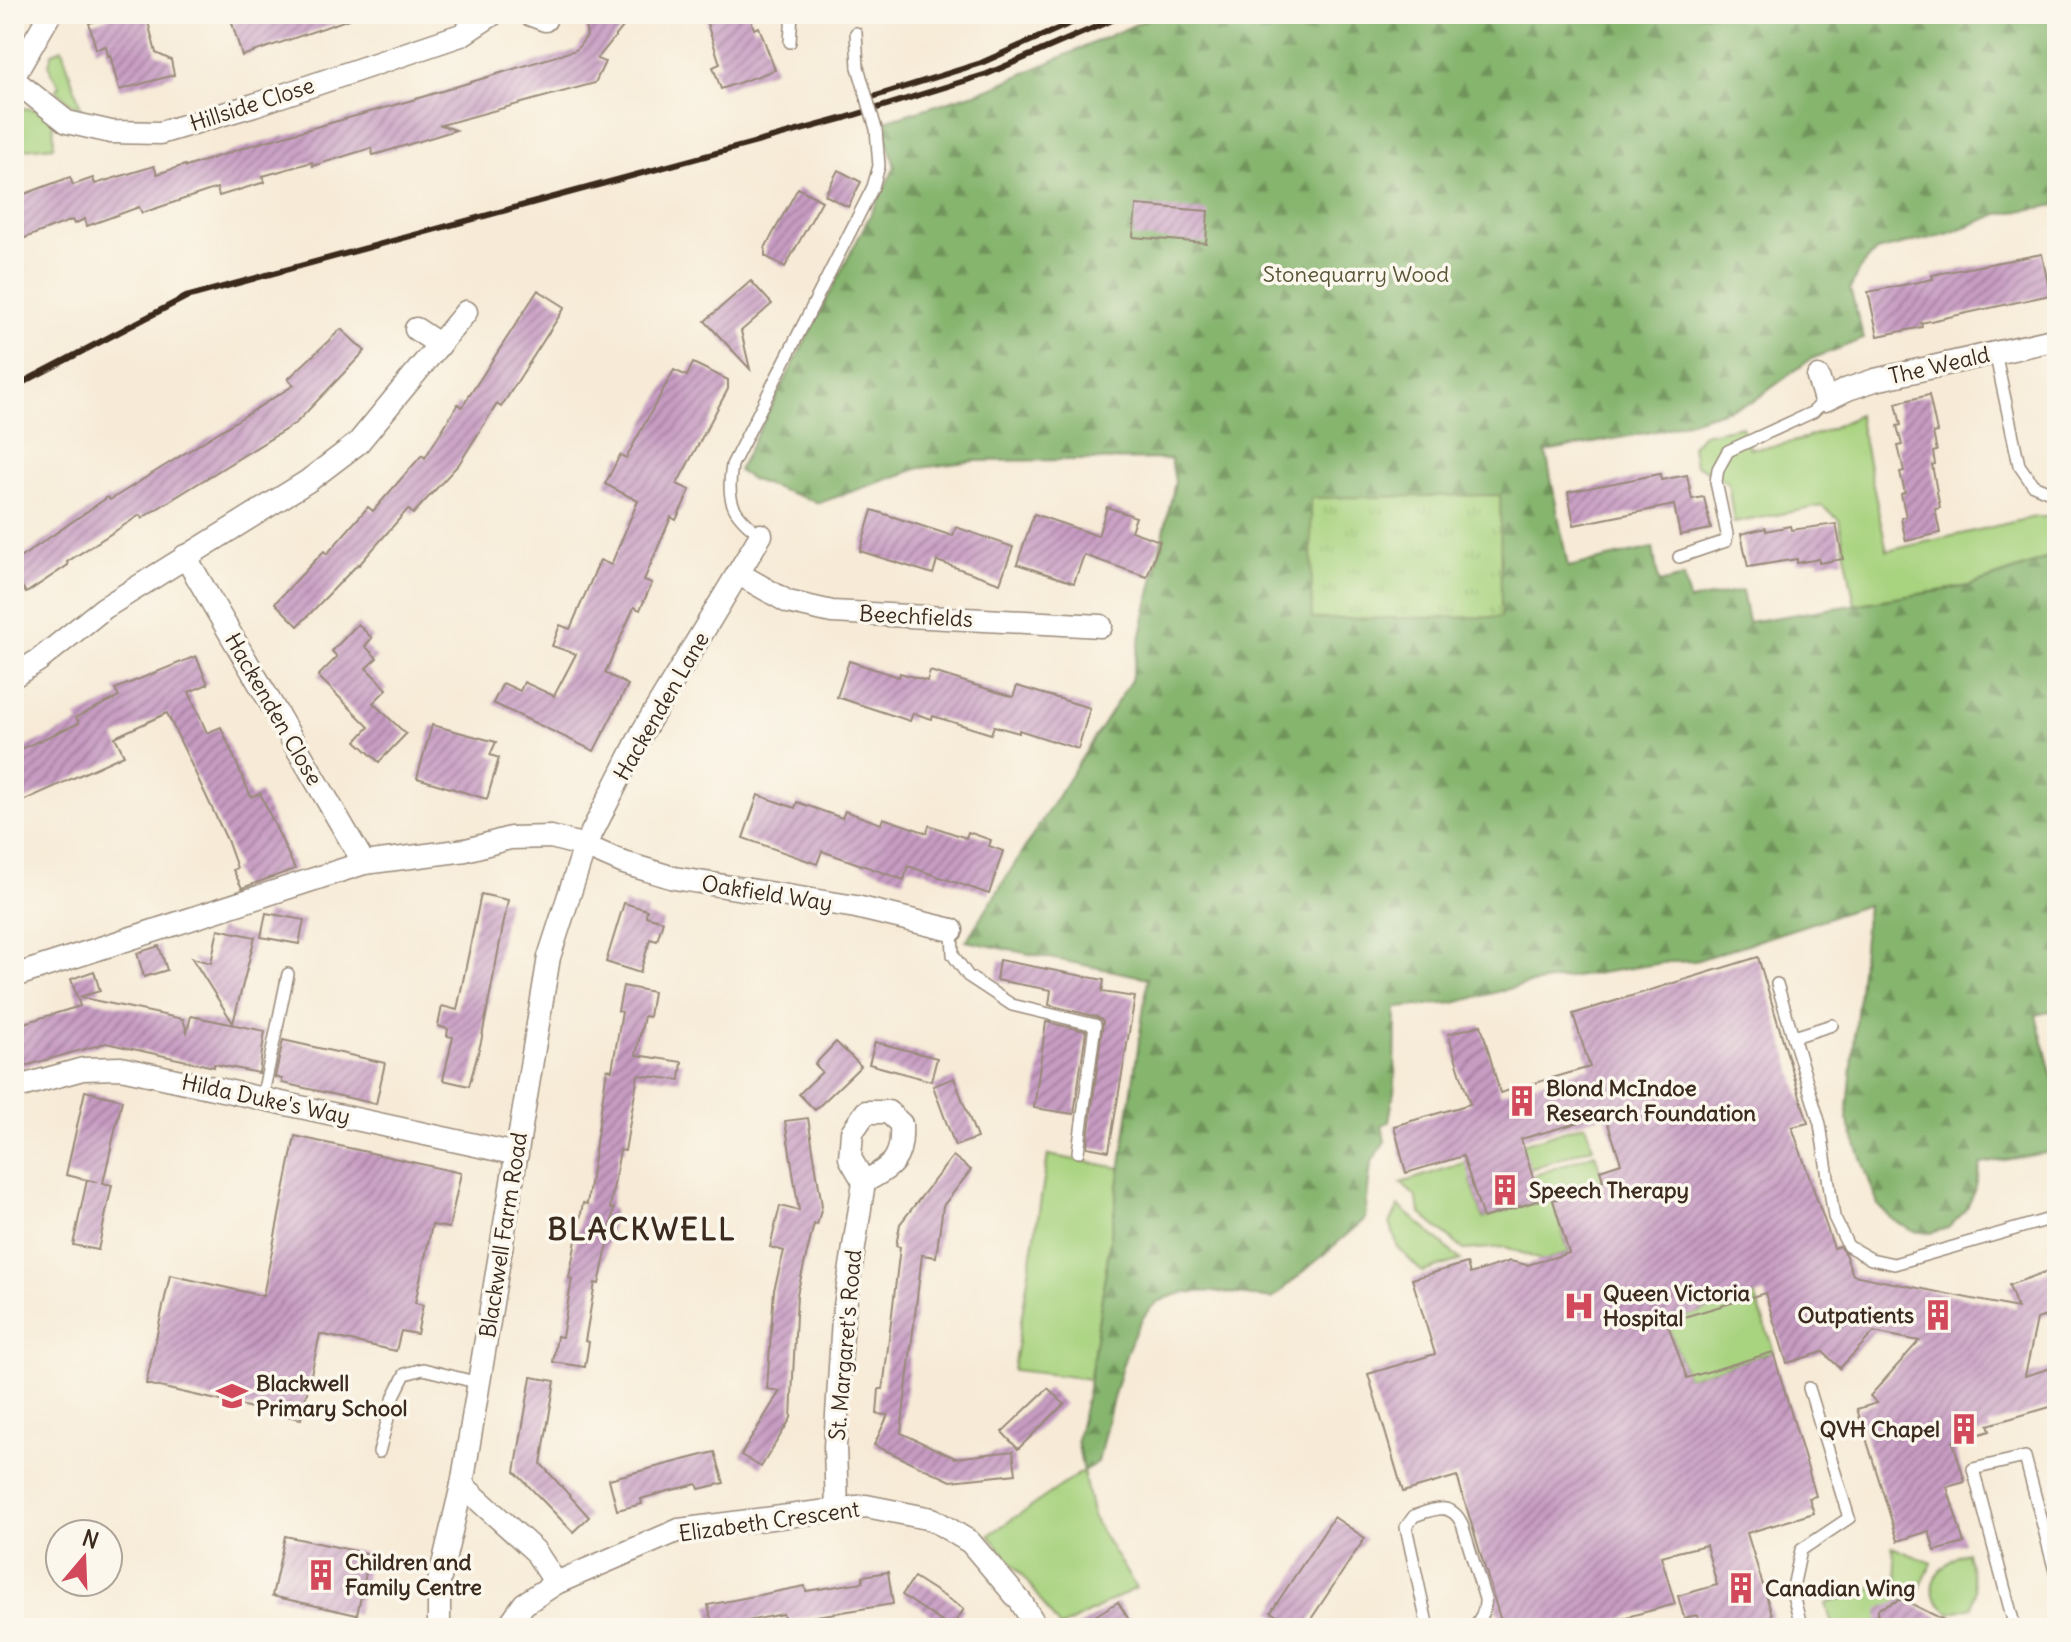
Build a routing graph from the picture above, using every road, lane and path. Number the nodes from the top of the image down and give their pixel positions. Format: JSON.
{"nodes":[{"id":1,"x":50,"y":14,"type":"edge"},
{"id":2,"x":493,"y":14,"type":"edge"},
{"id":3,"x":792,"y":14,"type":"edge"},
{"id":4,"x":856,"y":33,"type":"dead end"},
{"id":5,"x":790,"y":42,"type":"dead end"},
{"id":6,"x":14,"y":78,"type":"edge"},
{"id":7,"x":466,"y":312,"type":"dead end"},
{"id":8,"x":416,"y":329,"type":"dead end"},
{"id":9,"x":2057,"y":339,"type":"edge"},
{"id":10,"x":440,"y":345,"type":"junction"},
{"id":11,"x":1995,"y":352,"type":"junction"},
{"id":12,"x":1818,"y":377,"type":"dead end"},
{"id":13,"x":1825,"y":400,"type":"junction"},
{"id":14,"x":2057,"y":495,"type":"edge"},
{"id":15,"x":761,"y":535,"type":"joint"},
{"id":16,"x":185,"y":556,"type":"junction"},
{"id":17,"x":1679,"y":557,"type":"dead end"},
{"id":18,"x":739,"y":574,"type":"junction"},
{"id":19,"x":1101,"y":626,"type":"dead end"},
{"id":20,"x":14,"y":676,"type":"edge"},
{"id":21,"x":585,"y":846,"type":"junction"},
{"id":22,"x":364,"y":863,"type":"junction"},
{"id":23,"x":952,"y":930,"type":"joint"},
{"id":24,"x":288,"y":974,"type":"dead end"},
{"id":25,"x":14,"y":976,"type":"edge"},
{"id":26,"x":1777,"y":984,"type":"dead end"},
{"id":27,"x":1832,"y":1025,"type":"dead end"},
{"id":28,"x":1794,"y":1037,"type":"junction"},
{"id":29,"x":14,"y":1088,"type":"edge"},
{"id":30,"x":262,"y":1099,"type":"junction"},
{"id":31,"x":1078,"y":1152,"type":"dead end"},
{"id":32,"x":517,"y":1154,"type":"junction"},
{"id":33,"x":864,"y":1182,"type":"dead end"},
{"id":34,"x":2057,"y":1217,"type":"edge"},
{"id":35,"x":479,"y":1383,"type":"junction"},
{"id":36,"x":1809,"y":1388,"type":"dead end"},
{"id":37,"x":379,"y":1452,"type":"dead end"},
{"id":38,"x":462,"y":1485,"type":"junction"},
{"id":39,"x":837,"y":1509,"type":"junction"},
{"id":40,"x":2057,"y":1579,"type":"edge"},
{"id":41,"x":556,"y":1583,"type":"junction"},
{"id":42,"x":439,"y":1628,"type":"edge"},
{"id":43,"x":507,"y":1628,"type":"edge"},
{"id":44,"x":1037,"y":1628,"type":"edge"},
{"id":45,"x":1428,"y":1628,"type":"edge"},
{"id":46,"x":1473,"y":1628,"type":"edge"},
{"id":47,"x":1802,"y":1628,"type":"edge"},
{"id":48,"x":2015,"y":1628,"type":"edge"}],
"edges":[{"from":1,"to":6,"type":"street"},
{"from":2,"to":6,"type":"street","name":"Hillside Close"},
{"from":3,"to":5,"type":"lane"},
{"from":4,"to":15,"type":"lane","name":"Hackenden Lane","bridge":true},
{"from":7,"to":10,"type":"street"},
{"from":8,"to":10,"type":"street"},
{"from":9,"to":11,"type":"street","name":"The Weald"},
{"from":10,"to":16,"type":"street"},
{"from":11,"to":13,"type":"street","name":"The Weald"},
{"from":11,"to":14,"type":"lane"},
{"from":12,"to":13,"type":"street"},
{"from":13,"to":17,"type":"lane","name":"The Weald"},
{"from":15,"to":18,"type":"street","name":"Hackenden Lane"},
{"from":16,"to":20,"type":"street"},
{"from":16,"to":22,"type":"street","name":"Hackenden Close"},
{"from":18,"to":19,"type":"street","name":"Beechfields"},
{"from":18,"to":21,"type":"street","name":"Hackenden Lane"},
{"from":21,"to":22,"type":"street"},
{"from":21,"to":23,"type":"street","name":"Oakfield Way"},
{"from":21,"to":32,"type":"street","name":"Blackwell Farm Road"},
{"from":22,"to":25,"type":"street"},
{"from":23,"to":31,"type":"lane"},
{"from":24,"to":30,"type":"lane"},
{"from":26,"to":28,"type":"lane"},
{"from":27,"to":28,"type":"lane"},
{"from":28,"to":34,"type":"lane"},
{"from":29,"to":30,"type":"street","name":"Hilda Duke's Way"},
{"from":30,"to":32,"type":"street","name":"Hilda Duke's Way"},
{"from":32,"to":35,"type":"street","name":"Blackwell Farm Road"},
{"from":33,"to":39,"type":"street","name":"St. Margaret's Road"},
{"from":35,"to":37,"type":"lane"},
{"from":35,"to":38,"type":"street","name":"Blackwell Farm Road"},
{"from":36,"to":47,"type":"lane"},
{"from":38,"to":41,"type":"street"},
{"from":38,"to":42,"type":"street","name":"Blackwell Farm Road"},
{"from":39,"to":41,"type":"street","name":"Elizabeth Crescent"},
{"from":39,"to":44,"type":"street","name":"Elizabeth Crescent"},
{"from":40,"to":48,"type":"lane"},
{"from":41,"to":43,"type":"street","name":"Elizabeth Crescent"},
{"from":45,"to":46,"type":"lane"}]}
